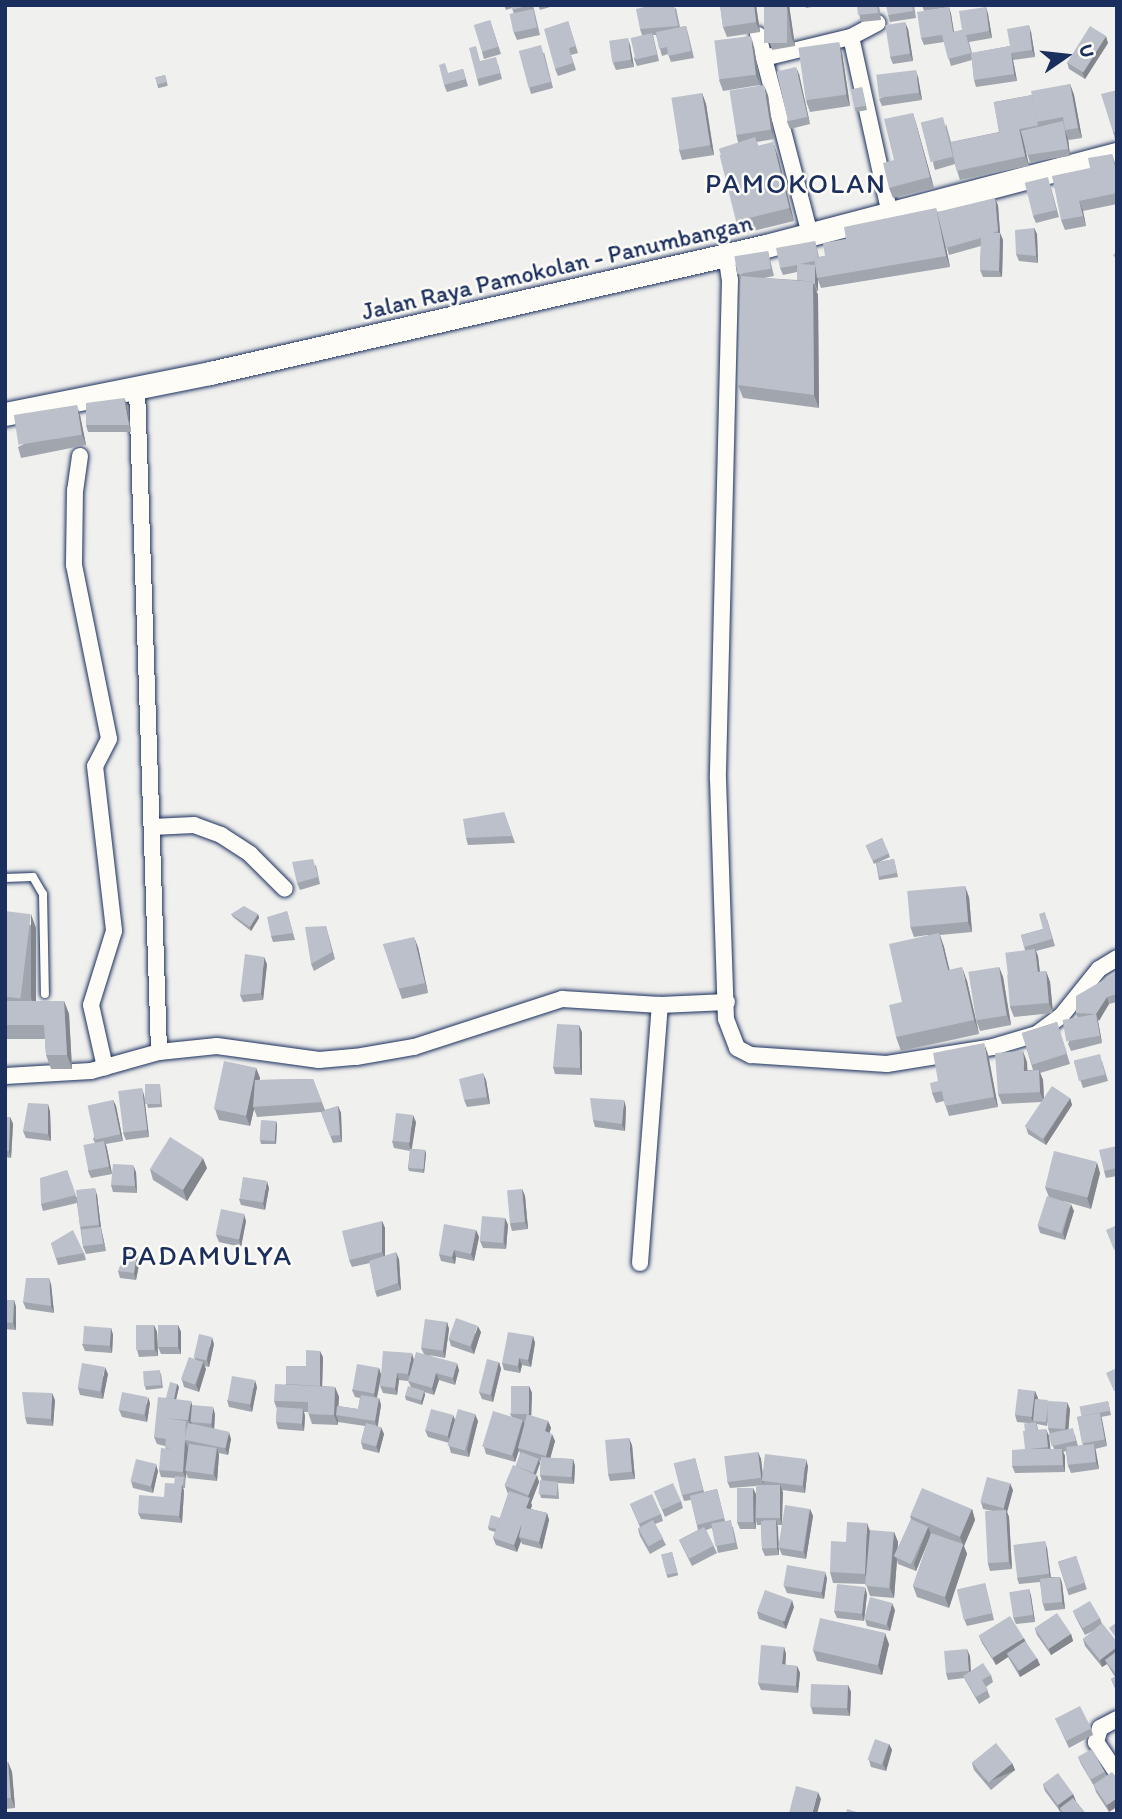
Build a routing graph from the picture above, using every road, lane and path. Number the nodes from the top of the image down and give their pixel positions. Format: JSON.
{"nodes":[{"id":1,"x":877,"y":23,"type":"edge"},
{"id":2,"x":758,"y":35,"type":"edge"},
{"id":3,"x":851,"y":37,"type":"junction"},
{"id":4,"x":764,"y":58,"type":"junction"},
{"id":5,"x":1117,"y":154,"type":"edge"},
{"id":6,"x":890,"y":214,"type":"junction"},
{"id":7,"x":810,"y":234,"type":"junction"},
{"id":8,"x":726,"y":255,"type":"junction"},
{"id":9,"x":136,"y":388,"type":"junction"},
{"id":10,"x":5,"y":414,"type":"edge"},
{"id":11,"x":80,"y":456,"type":"dead end"},
{"id":12,"x":152,"y":827,"type":"junction"},
{"id":13,"x":5,"y":878,"type":"edge"},
{"id":14,"x":285,"y":889,"type":"dead end"},
{"id":15,"x":1117,"y":958,"type":"edge"},
{"id":16,"x":45,"y":993,"type":"dead end"},
{"id":17,"x":727,"y":1002,"type":"junction"},
{"id":18,"x":660,"y":1005,"type":"junction"},
{"id":19,"x":159,"y":1052,"type":"junction"},
{"id":20,"x":105,"y":1067,"type":"junction"},
{"id":21,"x":5,"y":1076,"type":"edge"},
{"id":22,"x":640,"y":1263,"type":"dead end"},
{"id":23,"x":1117,"y":1719,"type":"edge"},
{"id":24,"x":1117,"y":1773,"type":"edge"}],
"edges":[{"from":1,"to":3,"type":"street"},
{"from":2,"to":4,"type":"street"},
{"from":3,"to":4,"type":"street"},
{"from":3,"to":6,"type":"street"},
{"from":4,"to":7,"type":"street"},
{"from":5,"to":6,"type":"main road","name":"Jalan Raya Pamokolan - Panumbangan"},
{"from":6,"to":7,"type":"main road","name":"Jalan Raya Pamokolan - Panumbangan"},
{"from":7,"to":8,"type":"main road","name":"Jalan Raya Pamokolan - Panumbangan"},
{"from":8,"to":9,"type":"main road","name":"Jalan Raya Pamokolan - Panumbangan"},
{"from":8,"to":17,"type":"street"},
{"from":9,"to":10,"type":"main road","name":"Jalan Raya Pamokolan - Panumbangan"},
{"from":9,"to":12,"type":"street"},
{"from":11,"to":20,"type":"street"},
{"from":12,"to":14,"type":"street"},
{"from":12,"to":19,"type":"street"},
{"from":13,"to":16,"type":"lane"},
{"from":15,"to":17,"type":"street"},
{"from":17,"to":18,"type":"street"},
{"from":18,"to":19,"type":"street"},
{"from":18,"to":22,"type":"street"},
{"from":19,"to":20,"type":"street"},
{"from":20,"to":21,"type":"street"},
{"from":23,"to":24,"type":"street"}]}
